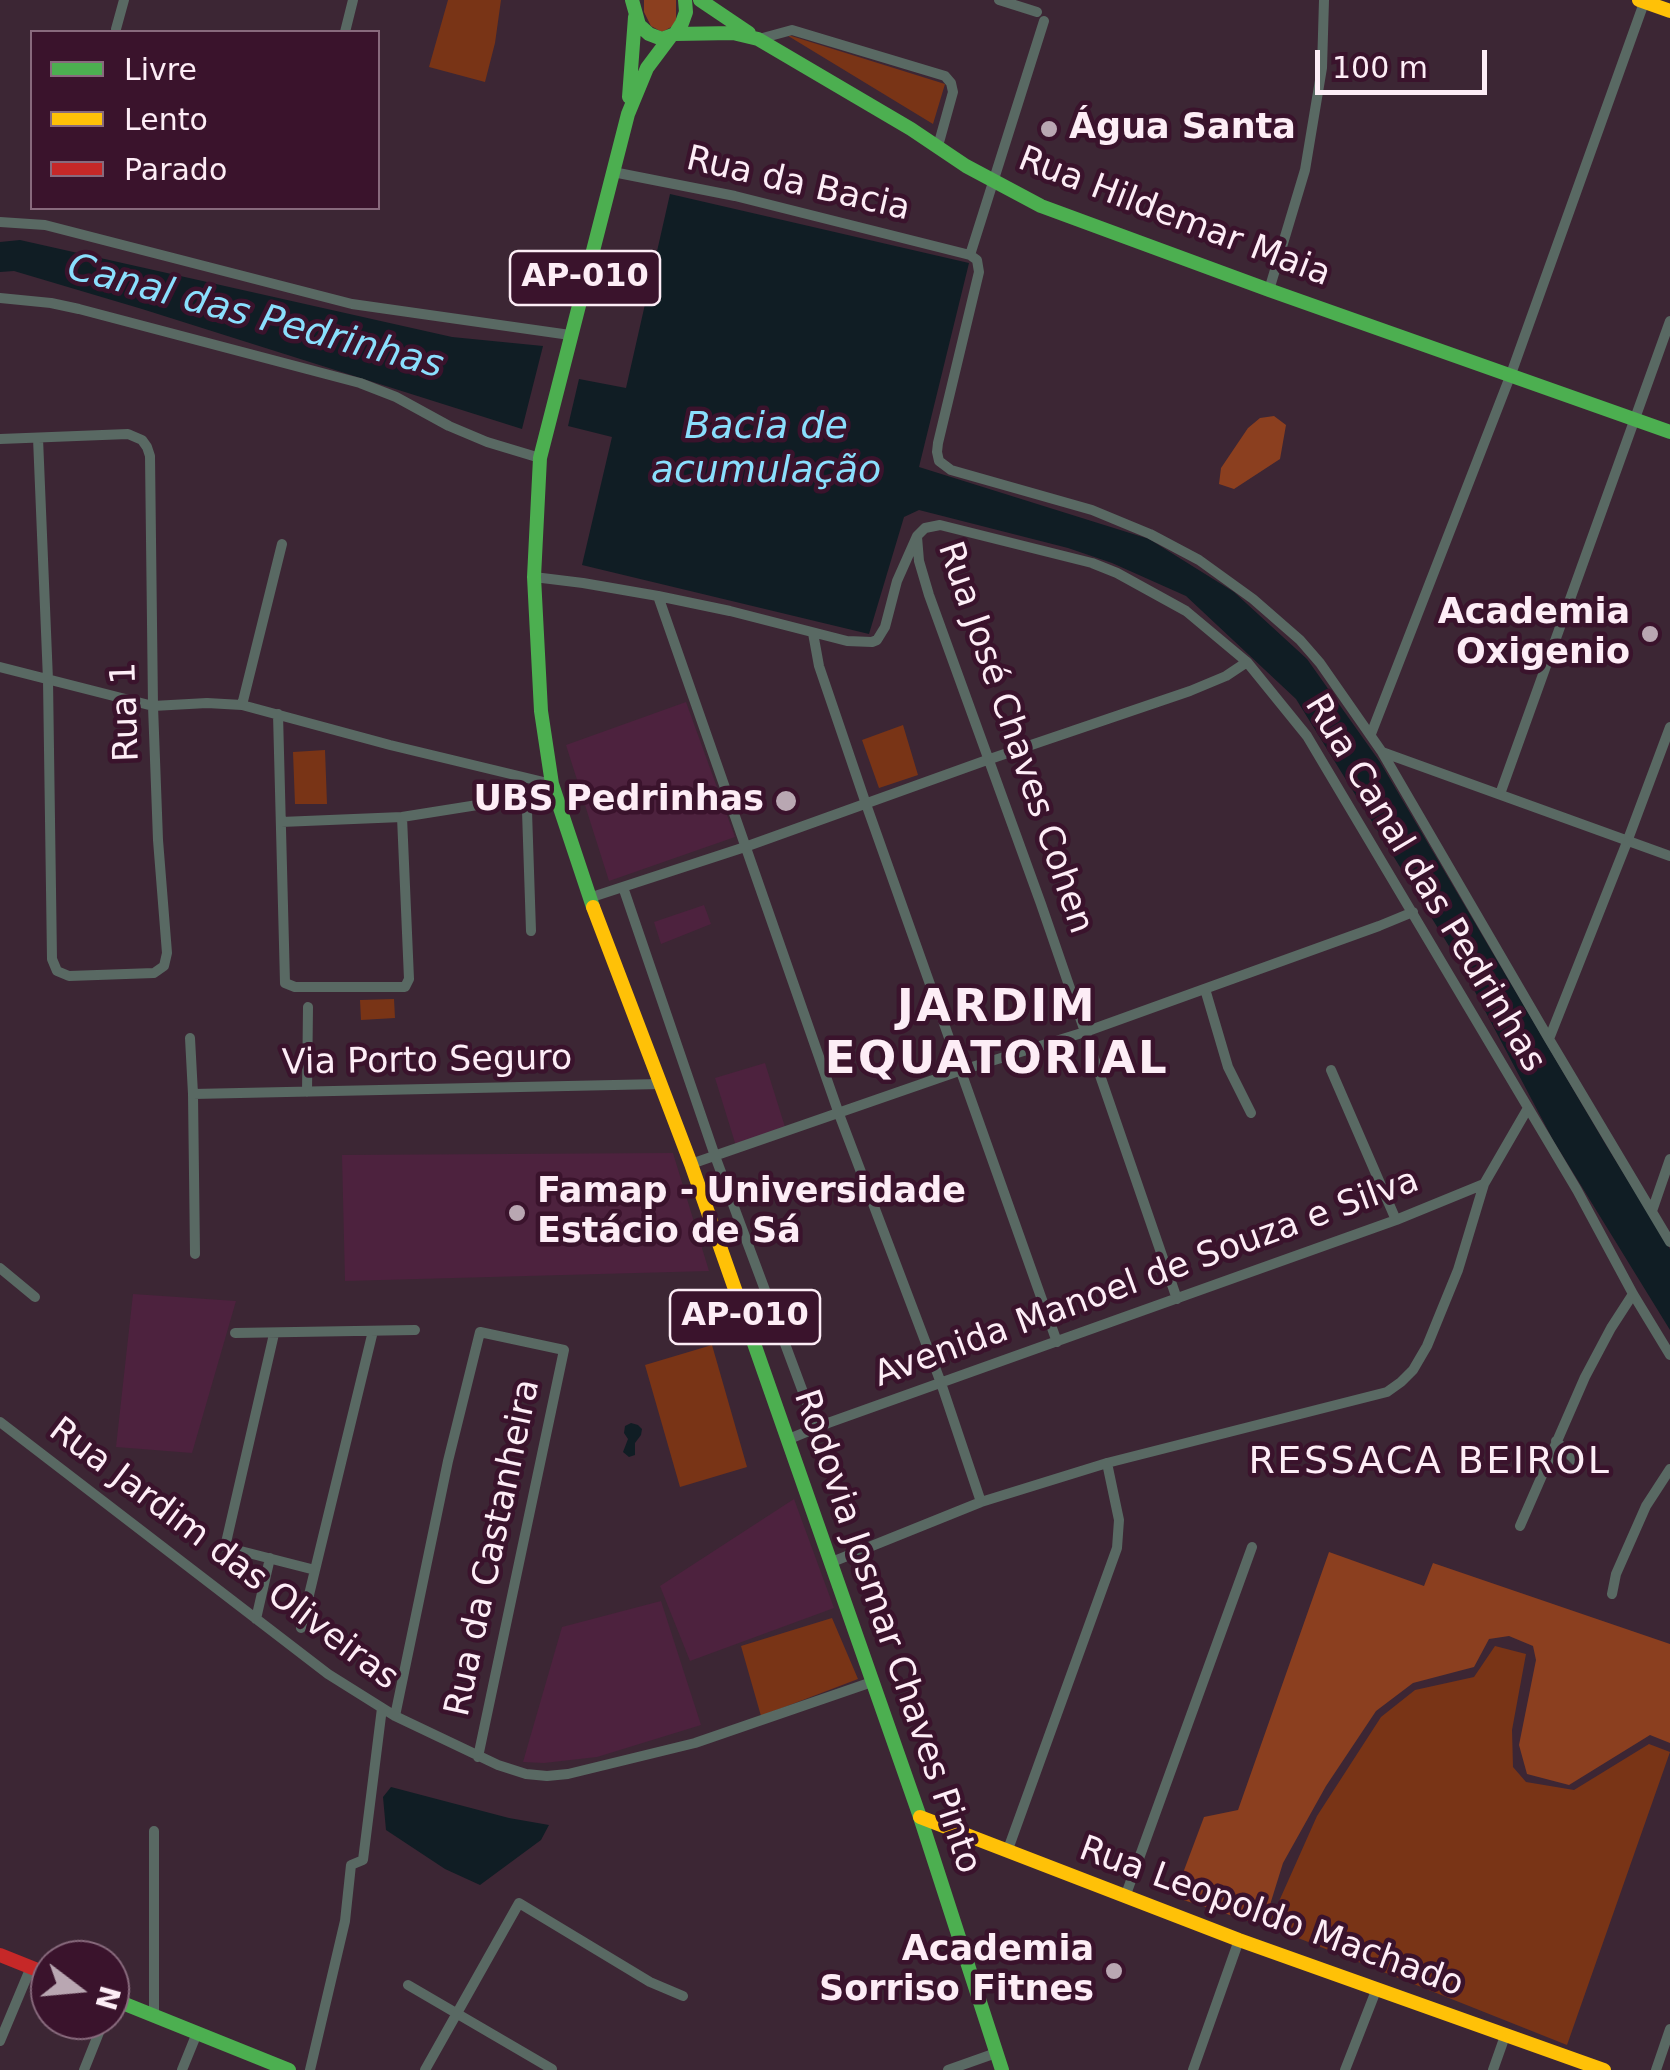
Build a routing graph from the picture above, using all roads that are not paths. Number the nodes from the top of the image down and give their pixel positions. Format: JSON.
{"nodes":[{"id":1,"x":124,"y":0,"type":"edge"},
{"id":2,"x":353,"y":0,"type":"edge"},
{"id":3,"x":632,"y":0,"type":"edge"},
{"id":4,"x":685,"y":0,"type":"edge"},
{"id":5,"x":700,"y":0,"type":"edge"},
{"id":6,"x":999,"y":0,"type":"edge"},
{"id":7,"x":1324,"y":0,"type":"edge"},
{"id":8,"x":1643,"y":1,"type":"edge"},
{"id":9,"x":1670,"y":11,"type":"edge"},
{"id":10,"x":636,"y":17,"type":"junction"},
{"id":11,"x":116,"y":29,"type":"dead end"},
{"id":12,"x":346,"y":30,"type":"edge"},
{"id":13,"x":673,"y":35,"type":"junction"},
{"id":14,"x":758,"y":39,"type":"junction"},
{"id":15,"x":628,"y":114,"type":"junction"},
{"id":16,"x":938,"y":146,"type":"junction"},
{"id":17,"x":613,"y":172,"type":"junction"},
{"id":18,"x":994,"y":181,"type":"junction"},
{"id":19,"x":0,"y":222,"type":"edge"},
{"id":20,"x":970,"y":255,"type":"junction"},
{"id":21,"x":1268,"y":290,"type":"junction"},
{"id":22,"x":0,"y":298,"type":"edge"},
{"id":23,"x":1670,"y":320,"type":"edge"},
{"id":24,"x":570,"y":336,"type":"junction"},
{"id":25,"x":1511,"y":374,"type":"junction"},
{"id":26,"x":1634,"y":420,"type":"junction"},
{"id":27,"x":1670,"y":432,"type":"edge"},
{"id":28,"x":38,"y":438,"type":"junction"},
{"id":29,"x":0,"y":439,"type":"edge"},
{"id":30,"x":540,"y":458,"type":"junction"},
{"id":31,"x":917,"y":536,"type":"junction"},
{"id":32,"x":282,"y":544,"type":"dead end"},
{"id":33,"x":534,"y":577,"type":"junction"},
{"id":34,"x":658,"y":596,"type":"junction"},
{"id":35,"x":813,"y":633,"type":"junction"},
{"id":36,"x":1247,"y":662,"type":"junction"},
{"id":37,"x":0,"y":667,"type":"edge"},
{"id":38,"x":48,"y":680,"type":"junction"},
{"id":39,"x":242,"y":705,"type":"junction"},
{"id":40,"x":153,"y":706,"type":"junction"},
{"id":41,"x":278,"y":714,"type":"junction"},
{"id":42,"x":1670,"y":727,"type":"edge"},
{"id":43,"x":1371,"y":734,"type":"junction"},
{"id":44,"x":1382,"y":752,"type":"junction"},
{"id":45,"x":987,"y":760,"type":"junction"},
{"id":46,"x":552,"y":784,"type":"junction"},
{"id":47,"x":1500,"y":794,"type":"junction"},
{"id":48,"x":866,"y":804,"type":"junction"},
{"id":49,"x":402,"y":817,"type":"junction"},
{"id":50,"x":281,"y":822,"type":"junction"},
{"id":51,"x":1627,"y":842,"type":"junction"},
{"id":52,"x":745,"y":847,"type":"junction"},
{"id":53,"x":1670,"y":856,"type":"edge"},
{"id":54,"x":623,"y":887,"type":"junction"},
{"id":55,"x":590,"y":898,"type":"junction"},
{"id":56,"x":1412,"y":912,"type":"junction"},
{"id":57,"x":531,"y":932,"type":"dead end"},
{"id":58,"x":1204,"y":988,"type":"junction"},
{"id":59,"x":308,"y":1006,"type":"dead end"},
{"id":60,"x":1086,"y":1032,"type":"junction"},
{"id":61,"x":190,"y":1038,"type":"dead end"},
{"id":62,"x":1549,"y":1039,"type":"junction"},
{"id":63,"x":1331,"y":1070,"type":"dead end"},
{"id":64,"x":959,"y":1072,"type":"junction"},
{"id":65,"x":662,"y":1084,"type":"junction"},
{"id":66,"x":307,"y":1092,"type":"junction"},
{"id":67,"x":193,"y":1094,"type":"junction"},
{"id":68,"x":1528,"y":1108,"type":"junction"},
{"id":69,"x":1251,"y":1113,"type":"dead end"},
{"id":70,"x":840,"y":1114,"type":"junction"},
{"id":71,"x":716,"y":1156,"type":"junction"},
{"id":72,"x":1670,"y":1160,"type":"edge"},
{"id":73,"x":691,"y":1164,"type":"junction"},
{"id":74,"x":1484,"y":1184,"type":"junction"},
{"id":75,"x":1652,"y":1211,"type":"junction"},
{"id":76,"x":1396,"y":1220,"type":"junction"},
{"id":77,"x":1670,"y":1242,"type":"edge"},
{"id":78,"x":195,"y":1254,"type":"dead end"},
{"id":79,"x":0,"y":1268,"type":"edge"},
{"id":80,"x":1633,"y":1294,"type":"junction"},
{"id":81,"x":35,"y":1297,"type":"dead end"},
{"id":82,"x":1177,"y":1299,"type":"junction"},
{"id":83,"x":415,"y":1330,"type":"dead end"},
{"id":84,"x":373,"y":1331,"type":"junction"},
{"id":85,"x":235,"y":1332,"type":"dead end"},
{"id":86,"x":274,"y":1334,"type":"junction"},
{"id":87,"x":1056,"y":1342,"type":"junction"},
{"id":88,"x":1670,"y":1356,"type":"edge"},
{"id":89,"x":941,"y":1384,"type":"junction"},
{"id":90,"x":0,"y":1422,"type":"edge"},
{"id":91,"x":822,"y":1425,"type":"junction"},
{"id":92,"x":788,"y":1439,"type":"junction"},
{"id":93,"x":1556,"y":1441,"type":"junction"},
{"id":94,"x":1576,"y":1460,"type":"dead end"},
{"id":95,"x":1107,"y":1464,"type":"junction"},
{"id":96,"x":1670,"y":1468,"type":"edge"},
{"id":97,"x":981,"y":1502,"type":"junction"},
{"id":98,"x":1520,"y":1526,"type":"dead end"},
{"id":99,"x":1252,"y":1547,"type":"dead end"},
{"id":100,"x":270,"y":1558,"type":"junction"},
{"id":101,"x":832,"y":1562,"type":"junction"},
{"id":102,"x":315,"y":1570,"type":"junction"},
{"id":103,"x":1612,"y":1594,"type":"dead end"},
{"id":104,"x":256,"y":1619,"type":"junction"},
{"id":105,"x":301,"y":1628,"type":"dead end"},
{"id":106,"x":872,"y":1682,"type":"junction"},
{"id":107,"x":382,"y":1708,"type":"junction"},
{"id":108,"x":395,"y":1716,"type":"junction"},
{"id":109,"x":478,"y":1758,"type":"junction"},
{"id":110,"x":920,"y":1817,"type":"junction"},
{"id":111,"x":154,"y":1831,"type":"dead end"},
{"id":112,"x":1007,"y":1852,"type":"junction"},
{"id":113,"x":1125,"y":1896,"type":"junction"},
{"id":114,"x":1240,"y":1940,"type":"junction"},
{"id":115,"x":0,"y":1955,"type":"edge"},
{"id":116,"x":30,"y":1967,"type":"joint"},
{"id":117,"x":408,"y":1985,"type":"dead end"},
{"id":118,"x":1377,"y":1988,"type":"junction"},
{"id":119,"x":683,"y":1996,"type":"dead end"},
{"id":120,"x":130,"y":2007,"type":"edge"},
{"id":121,"x":457,"y":2013,"type":"junction"},
{"id":122,"x":154,"y":2015,"type":"junction"},
{"id":123,"x":1670,"y":2030,"type":"edge"},
{"id":124,"x":197,"y":2032,"type":"junction"},
{"id":125,"x":1505,"y":2036,"type":"junction"},
{"id":126,"x":96,"y":2040,"type":"edge"},
{"id":127,"x":0,"y":2041,"type":"edge"},
{"id":128,"x":996,"y":2053,"type":"junction"},
{"id":129,"x":280,"y":2068,"type":"edge"},
{"id":130,"x":552,"y":2069,"type":"edge"},
{"id":131,"x":84,"y":2070,"type":"edge"},
{"id":132,"x":182,"y":2070,"type":"edge"},
{"id":133,"x":310,"y":2070,"type":"edge"},
{"id":134,"x":425,"y":2070,"type":"edge"},
{"id":135,"x":948,"y":2070,"type":"edge"},
{"id":136,"x":1002,"y":2070,"type":"edge"},
{"id":137,"x":1193,"y":2070,"type":"edge"},
{"id":138,"x":1346,"y":2070,"type":"edge"},
{"id":139,"x":1492,"y":2070,"type":"edge"},
{"id":140,"x":1604,"y":2070,"type":"edge"},
{"id":141,"x":1656,"y":2070,"type":"edge"}],
"edges":[{"from":1,"to":11,"type":"street"},
{"from":2,"to":12,"type":"street"},
{"from":3,"to":10,"type":"main road","number":"AP-010"},
{"from":4,"to":13,"type":"main road","number":"AP-010"},
{"from":5,"to":14,"type":"main road"},
{"from":6,"to":18,"type":"street"},
{"from":7,"to":21,"type":"street"},
{"from":8,"to":9,"type":"main road"},
{"from":8,"to":25,"type":"street"},
{"from":10,"to":13,"type":"main road"},
{"from":10,"to":15,"type":"main road","name":"Rodovia Josmar Chaves Pinto","number":"AP-010"},
{"from":13,"to":14,"type":"main road","name":"Rua Hildemar Maia"},
{"from":13,"to":15,"type":"main road","name":"Rodovia Josmar Chaves Pinto","number":"AP-010"},
{"from":14,"to":16,"type":"main road","name":"Rua Hildemar Maia"},
{"from":14,"to":16,"type":"street"},
{"from":15,"to":17,"type":"main road","name":"Rodovia Josmar Chaves Pinto","number":"AP-010"},
{"from":16,"to":18,"type":"main road","name":"Rua Hildemar Maia"},
{"from":17,"to":20,"type":"street","name":"Rua da Bacia"},
{"from":17,"to":24,"type":"main road","name":"Rodovia Josmar Chaves Pinto","number":"AP-010"},
{"from":18,"to":20,"type":"street"},
{"from":18,"to":21,"type":"main road","name":"Rua Hildemar Maia"},
{"from":19,"to":24,"type":"street"},
{"from":20,"to":43,"type":"street","name":"Rua Canal das Pedrinhas"},
{"from":21,"to":25,"type":"main road","name":"Rua Hildemar Maia"},
{"from":22,"to":30,"type":"street"},
{"from":23,"to":26,"type":"street"},
{"from":24,"to":30,"type":"main road","name":"Rodovia Josmar Chaves Pinto","number":"AP-010"},
{"from":25,"to":26,"type":"main road","name":"Rua Hildemar Maia"},
{"from":25,"to":43,"type":"street"},
{"from":26,"to":27,"type":"main road","name":"Rua Hildemar Maia"},
{"from":26,"to":47,"type":"street"},
{"from":28,"to":29,"type":"street"},
{"from":28,"to":38,"type":"street"},
{"from":28,"to":40,"type":"street","name":"Rua 1"},
{"from":30,"to":33,"type":"main road","name":"Rodovia Josmar Chaves Pinto","number":"AP-010"},
{"from":31,"to":35,"type":"street"},
{"from":31,"to":36,"type":"street","name":"Rua Canal das Pedrinhas"},
{"from":31,"to":45,"type":"street","name":"Rua José Chaves Cohen"},
{"from":32,"to":39,"type":"street"},
{"from":33,"to":34,"type":"street"},
{"from":33,"to":46,"type":"main road","name":"Rodovia Josmar Chaves Pinto","number":"AP-010"},
{"from":34,"to":35,"type":"street"},
{"from":34,"to":52,"type":"street"},
{"from":35,"to":48,"type":"street"},
{"from":36,"to":45,"type":"street"},
{"from":36,"to":56,"type":"street","name":"Rua Canal das Pedrinhas"},
{"from":37,"to":38,"type":"street"},
{"from":38,"to":40,"type":"street"},
{"from":38,"to":40,"type":"street","name":"Rua 1"},
{"from":39,"to":40,"type":"street"},
{"from":39,"to":41,"type":"street"},
{"from":41,"to":46,"type":"street"},
{"from":41,"to":50,"type":"street"},
{"from":42,"to":51,"type":"street"},
{"from":43,"to":44,"type":"street","name":"Rua Canal das Pedrinhas"},
{"from":44,"to":47,"type":"street"},
{"from":44,"to":62,"type":"street","name":"Rua Canal das Pedrinhas"},
{"from":45,"to":48,"type":"street"},
{"from":45,"to":60,"type":"street","name":"Rua José Chaves Cohen"},
{"from":46,"to":55,"type":"main road","name":"Rodovia Josmar Chaves Pinto","number":"AP-010"},
{"from":47,"to":51,"type":"street"},
{"from":48,"to":52,"type":"street"},
{"from":48,"to":64,"type":"street"},
{"from":49,"to":50,"type":"street"},
{"from":49,"to":50,"type":"street"},
{"from":49,"to":57,"type":"street"},
{"from":51,"to":53,"type":"street"},
{"from":51,"to":62,"type":"street"},
{"from":52,"to":54,"type":"street"},
{"from":52,"to":70,"type":"street"},
{"from":54,"to":55,"type":"street"},
{"from":54,"to":71,"type":"street"},
{"from":55,"to":65,"type":"main road","name":"Rodovia Josmar Chaves Pinto","number":"AP-010"},
{"from":56,"to":58,"type":"street"},
{"from":56,"to":68,"type":"street","name":"Rua Canal das Pedrinhas"},
{"from":58,"to":60,"type":"street"},
{"from":58,"to":69,"type":"street"},
{"from":59,"to":66,"type":"street"},
{"from":60,"to":64,"type":"street"},
{"from":60,"to":82,"type":"street","name":"Rua José Chaves Cohen"},
{"from":61,"to":67,"type":"street"},
{"from":62,"to":75,"type":"street","name":"Rua Canal das Pedrinhas"},
{"from":63,"to":76,"type":"street"},
{"from":64,"to":70,"type":"street"},
{"from":64,"to":87,"type":"street"},
{"from":65,"to":66,"type":"street","name":"Via Porto Seguro"},
{"from":65,"to":73,"type":"main road","name":"Rodovia Josmar Chaves Pinto","number":"AP-010"},
{"from":66,"to":67,"type":"street","name":"Via Porto Seguro"},
{"from":67,"to":78,"type":"street"},
{"from":68,"to":74,"type":"street"},
{"from":68,"to":80,"type":"street","name":"Rua Canal das Pedrinhas"},
{"from":70,"to":71,"type":"street"},
{"from":70,"to":89,"type":"street"},
{"from":71,"to":73,"type":"street"},
{"from":71,"to":91,"type":"street"},
{"from":72,"to":75,"type":"street"},
{"from":73,"to":92,"type":"main road","name":"Rodovia Josmar Chaves Pinto","number":"AP-010"},
{"from":74,"to":76,"type":"street","name":"Avenida Manoel de Souza e Silva"},
{"from":74,"to":95,"type":"street"},
{"from":75,"to":77,"type":"street","name":"Rua Canal das Pedrinhas"},
{"from":76,"to":82,"type":"street","name":"Avenida Manoel de Souza e Silva"},
{"from":79,"to":81,"type":"street"},
{"from":80,"to":88,"type":"street","name":"Rua Canal das Pedrinhas"},
{"from":80,"to":93,"type":"street"},
{"from":82,"to":87,"type":"street","name":"Avenida Manoel de Souza e Silva"},
{"from":83,"to":84,"type":"street"},
{"from":84,"to":86,"type":"street"},
{"from":84,"to":102,"type":"street"},
{"from":85,"to":86,"type":"street"},
{"from":86,"to":100,"type":"street"},
{"from":87,"to":89,"type":"street","name":"Avenida Manoel de Souza e Silva"},
{"from":89,"to":91,"type":"street","name":"Avenida Manoel de Souza e Silva"},
{"from":89,"to":97,"type":"street"},
{"from":90,"to":104,"type":"street","name":"Rua Jardim das Oliveiras"},
{"from":91,"to":92,"type":"street","name":"Avenida Manoel de Souza e Silva"},
{"from":92,"to":101,"type":"main road","name":"Rodovia Josmar Chaves Pinto","number":"AP-010"},
{"from":93,"to":94,"type":"street"},
{"from":93,"to":98,"type":"street"},
{"from":95,"to":97,"type":"street"},
{"from":95,"to":112,"type":"street"},
{"from":96,"to":103,"type":"street"},
{"from":97,"to":101,"type":"street"},
{"from":99,"to":113,"type":"street"},
{"from":100,"to":102,"type":"street"},
{"from":100,"to":104,"type":"street"},
{"from":101,"to":106,"type":"main road","name":"Rodovia Josmar Chaves Pinto","number":"AP-010"},
{"from":102,"to":105,"type":"street"},
{"from":104,"to":107,"type":"street","name":"Rua Jardim das Oliveiras"},
{"from":106,"to":109,"type":"street","name":"Rua Jardim das Oliveiras"},
{"from":106,"to":110,"type":"main road","name":"Rodovia Josmar Chaves Pinto","number":"AP-010"},
{"from":107,"to":108,"type":"street","name":"Rua Jardim das Oliveiras"},
{"from":107,"to":133,"type":"street"},
{"from":108,"to":109,"type":"street","name":"Rua Jardim das Oliveiras"},
{"from":108,"to":109,"type":"street","name":"Rua da Castanheira"},
{"from":110,"to":112,"type":"main road","name":"Rua Leopoldo Machado"},
{"from":110,"to":128,"type":"main road","name":"Rodovia Josmar Chaves Pinto","number":"AP-010"},
{"from":111,"to":122,"type":"street"},
{"from":112,"to":113,"type":"main road","name":"Rua Leopoldo Machado"},
{"from":113,"to":114,"type":"main road","name":"Rua Leopoldo Machado"},
{"from":114,"to":118,"type":"main road","name":"Rua Leopoldo Machado"},
{"from":114,"to":137,"type":"street"},
{"from":115,"to":116,"type":"main road"},
{"from":116,"to":127,"type":"street"},
{"from":117,"to":121,"type":"street"},
{"from":118,"to":125,"type":"main road","name":"Rua Leopoldo Machado"},
{"from":118,"to":138,"type":"street"},
{"from":119,"to":121,"type":"street"},
{"from":120,"to":122,"type":"main road"},
{"from":121,"to":130,"type":"street"},
{"from":121,"to":134,"type":"street"},
{"from":122,"to":124,"type":"main road"},
{"from":123,"to":141,"type":"street"},
{"from":124,"to":129,"type":"main road"},
{"from":124,"to":132,"type":"street"},
{"from":125,"to":139,"type":"street"},
{"from":125,"to":140,"type":"main road","name":"Rua Leopoldo Machado"},
{"from":126,"to":131,"type":"street"},
{"from":128,"to":135,"type":"street"},
{"from":128,"to":136,"type":"main road","name":"Rodovia Josmar Chaves Pinto","number":"AP-010"}]}
